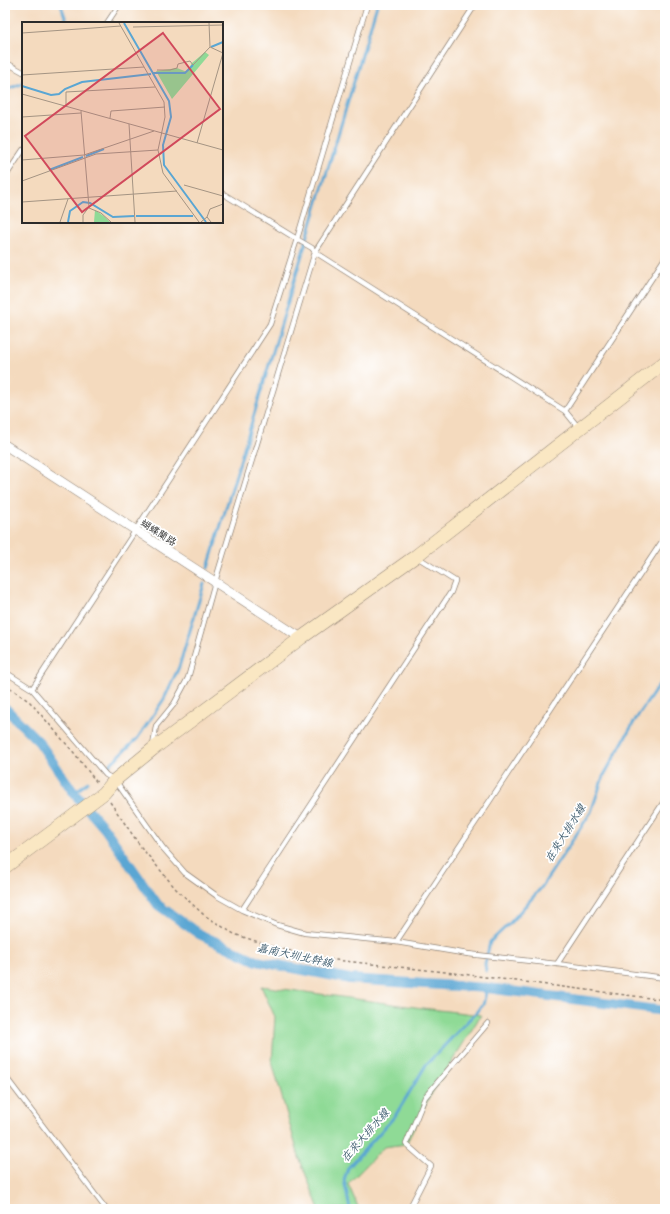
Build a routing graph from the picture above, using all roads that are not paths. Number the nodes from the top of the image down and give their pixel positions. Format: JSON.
{"nodes":[{"id":1,"x":119,"y":5,"type":"edge"},
{"id":2,"x":367,"y":5,"type":"edge"},
{"id":3,"x":475,"y":5,"type":"edge"},
{"id":4,"x":108,"y":22,"type":"edge"},
{"id":5,"x":5,"y":62,"type":"edge"},
{"id":6,"x":22,"y":72,"type":"edge"},
{"id":7,"x":22,"y":152,"type":"edge"},
{"id":8,"x":5,"y":177,"type":"edge"},
{"id":9,"x":223,"y":194,"type":"edge"},
{"id":10,"x":299,"y":240,"type":"junction"},
{"id":11,"x":313,"y":250,"type":"junction"},
{"id":12,"x":665,"y":258,"type":"edge"},
{"id":13,"x":665,"y":362,"type":"edge"},
{"id":14,"x":565,"y":412,"type":"junction"},
{"id":15,"x":579,"y":428,"type":"junction"},
{"id":16,"x":5,"y":446,"type":"edge"},
{"id":17,"x":136,"y":530,"type":"junction"},
{"id":18,"x":665,"y":537,"type":"edge"},
{"id":19,"x":416,"y":556,"type":"junction"},
{"id":20,"x":215,"y":582,"type":"junction"},
{"id":21,"x":301,"y":638,"type":"junction"},
{"id":22,"x":5,"y":672,"type":"edge"},
{"id":23,"x":32,"y":689,"type":"junction"},
{"id":24,"x":152,"y":749,"type":"junction"},
{"id":25,"x":115,"y":780,"type":"junction"},
{"id":26,"x":665,"y":800,"type":"edge"},
{"id":27,"x":5,"y":868,"type":"edge"},
{"id":28,"x":242,"y":910,"type":"junction"},
{"id":29,"x":396,"y":942,"type":"junction"},
{"id":30,"x":557,"y":964,"type":"junction"},
{"id":31,"x":665,"y":978,"type":"edge"},
{"id":32,"x":488,"y":1024,"type":"dead end"},
{"id":33,"x":5,"y":1076,"type":"edge"},
{"id":34,"x":106,"y":1209,"type":"edge"},
{"id":35,"x":409,"y":1209,"type":"edge"}],
"edges":[{"from":1,"to":4,"type":"lane"},
{"from":2,"to":10,"type":"lane"},
{"from":3,"to":11,"type":"lane"},
{"from":5,"to":6,"type":"lane"},
{"from":7,"to":8,"type":"lane"},
{"from":9,"to":10,"type":"lane"},
{"from":10,"to":11,"type":"lane"},
{"from":10,"to":17,"type":"lane"},
{"from":11,"to":14,"type":"lane"},
{"from":11,"to":20,"type":"lane"},
{"from":12,"to":14,"type":"lane"},
{"from":13,"to":15,"type":"main road"},
{"from":14,"to":15,"type":"lane"},
{"from":15,"to":19,"type":"main road"},
{"from":16,"to":17,"type":"street","name":"蝴蝶蘭路"},
{"from":17,"to":20,"type":"street","name":"蝴蝶蘭路"},
{"from":17,"to":23,"type":"lane"},
{"from":18,"to":29,"type":"lane"},
{"from":19,"to":21,"type":"main road"},
{"from":19,"to":28,"type":"lane"},
{"from":20,"to":21,"type":"street","name":"蝴蝶蘭路"},
{"from":20,"to":24,"type":"lane"},
{"from":21,"to":24,"type":"main road"},
{"from":22,"to":23,"type":"lane"},
{"from":23,"to":25,"type":"lane"},
{"from":24,"to":25,"type":"main road"},
{"from":25,"to":27,"type":"main road"},
{"from":25,"to":28,"type":"lane"},
{"from":26,"to":30,"type":"lane"},
{"from":28,"to":29,"type":"lane"},
{"from":29,"to":30,"type":"lane"},
{"from":30,"to":31,"type":"lane"},
{"from":32,"to":35,"type":"lane"},
{"from":33,"to":34,"type":"lane"}]}
